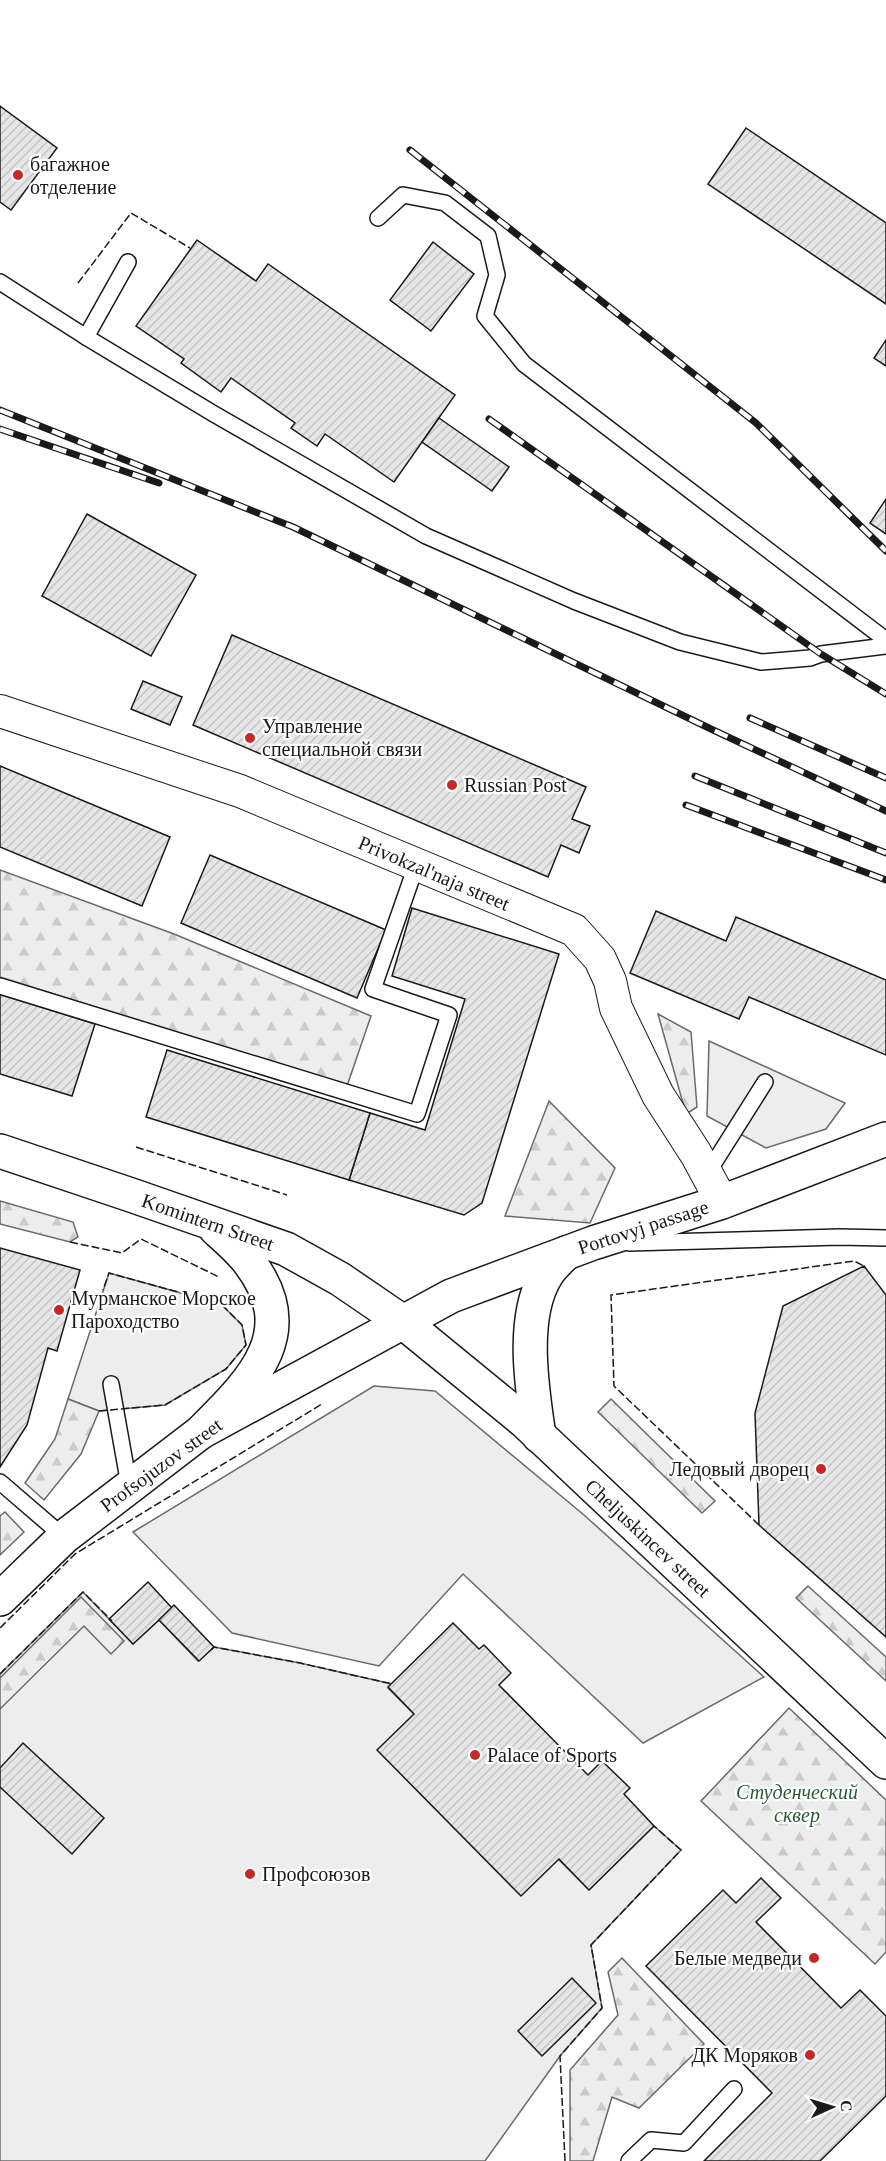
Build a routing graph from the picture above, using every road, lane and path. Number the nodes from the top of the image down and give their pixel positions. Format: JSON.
{"nodes":[{"id":1,"x":378,"y":218,"type":"dead end"},
{"id":2,"x":128,"y":262,"type":"dead end"},
{"id":3,"x":0,"y":282,"type":"edge"},
{"id":4,"x":86,"y":337,"type":"junction"},
{"id":5,"x":886,"y":640,"type":"edge"},
{"id":6,"x":886,"y":646,"type":"edge"},
{"id":7,"x":0,"y":711,"type":"edge"},
{"id":8,"x":417,"y":866,"type":"junction"},
{"id":9,"x":0,"y":986,"type":"edge"},
{"id":10,"x":765,"y":1082,"type":"dead end"},
{"id":11,"x":886,"y":1139,"type":"edge"},
{"id":12,"x":0,"y":1151,"type":"edge"},
{"id":13,"x":707,"y":1174,"type":"junction"},
{"id":14,"x":722,"y":1202,"type":"junction"},
{"id":15,"x":208,"y":1222,"type":"junction"},
{"id":16,"x":886,"y":1238,"type":"edge"},
{"id":17,"x":579,"y":1248,"type":"junction"},
{"id":18,"x":403,"y":1322,"type":"junction"},
{"id":19,"x":111,"y":1384,"type":"dead end"},
{"id":20,"x":201,"y":1432,"type":"junction"},
{"id":21,"x":539,"y":1436,"type":"junction"},
{"id":22,"x":0,"y":1482,"type":"edge"},
{"id":23,"x":129,"y":1485,"type":"junction"},
{"id":24,"x":64,"y":1537,"type":"junction"},
{"id":25,"x":0,"y":1599,"type":"edge"},
{"id":26,"x":886,"y":1762,"type":"edge"},
{"id":27,"x":734,"y":2089,"type":"dead end"},
{"id":28,"x":629,"y":2161,"type":"edge"}],
"edges":[{"from":1,"to":5,"type":"lane"},
{"from":2,"to":4,"type":"lane"},
{"from":3,"to":4,"type":"lane"},
{"from":4,"to":6,"type":"lane"},
{"from":7,"to":8,"type":"street","name":"Privokzal'naja street"},
{"from":8,"to":9,"type":"lane"},
{"from":8,"to":13,"type":"street","name":"Privokzal'naja street"},
{"from":10,"to":13,"type":"lane"},
{"from":11,"to":14,"type":"main road","name":"Portovyj passage"},
{"from":12,"to":15,"type":"main road","name":"Komintern Street"},
{"from":13,"to":14,"type":"street","name":"Privokzal'naja street"},
{"from":14,"to":17,"type":"main road","name":"Portovyj passage"},
{"from":15,"to":18,"type":"main road","name":"Komintern Street"},
{"from":15,"to":20,"type":"main road"},
{"from":16,"to":17,"type":"lane"},
{"from":17,"to":18,"type":"main road","name":"Portovyj passage"},
{"from":17,"to":21,"type":"main road"},
{"from":18,"to":20,"type":"main road","name":"Profsojuzov street"},
{"from":18,"to":21,"type":"main road","name":"Cheljuskincev street"},
{"from":19,"to":23,"type":"lane"},
{"from":20,"to":23,"type":"main road","name":"Profsojuzov street"},
{"from":21,"to":26,"type":"main road","name":"Cheljuskincev street"},
{"from":22,"to":24,"type":"lane"},
{"from":23,"to":24,"type":"main road","name":"Profsojuzov street"},
{"from":24,"to":25,"type":"main road","name":"Profsojuzov street"},
{"from":27,"to":28,"type":"lane"}]}
